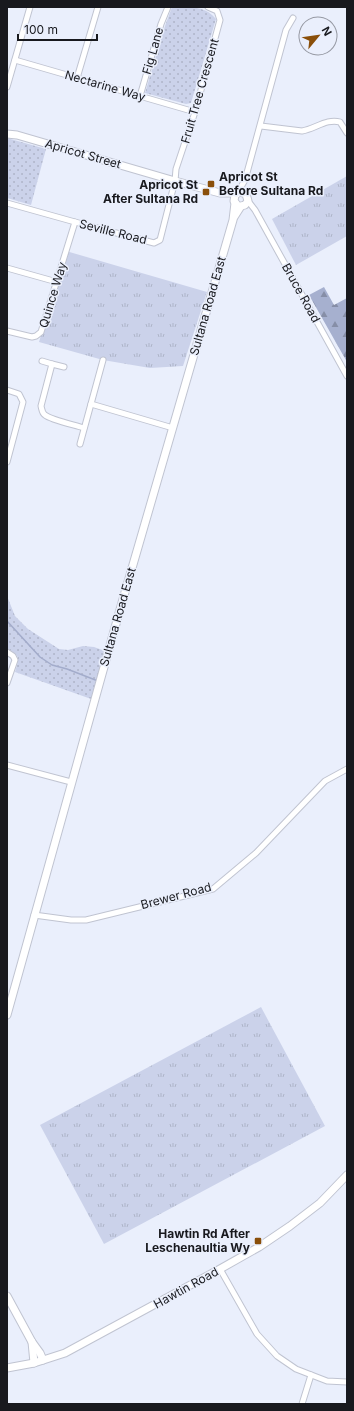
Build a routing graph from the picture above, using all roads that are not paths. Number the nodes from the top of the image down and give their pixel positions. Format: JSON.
{"nodes":[{"id":1,"x":30,"y":7,"type":"edge"},
{"id":2,"x":98,"y":7,"type":"edge"},
{"id":3,"x":168,"y":7,"type":"edge"},
{"id":4,"x":208,"y":7,"type":"edge"},
{"id":5,"x":293,"y":18,"type":"dead end"},
{"id":6,"x":15,"y":60,"type":"junction"},
{"id":7,"x":77,"y":78,"type":"junction"},
{"id":8,"x":7,"y":87,"type":"edge"},
{"id":9,"x":140,"y":96,"type":"junction"},
{"id":10,"x":195,"y":112,"type":"junction"},
{"id":11,"x":261,"y":126,"type":"junction"},
{"id":12,"x":7,"y":129,"type":"edge"},
{"id":13,"x":347,"y":133,"type":"edge"},
{"id":14,"x":7,"y":134,"type":"edge"},
{"id":15,"x":17,"y":135,"type":"junction"},
{"id":16,"x":245,"y":180,"type":"junction"},
{"id":17,"x":175,"y":182,"type":"junction"},
{"id":18,"x":220,"y":193,"type":"junction"},
{"id":19,"x":237,"y":193,"type":"junction"},
{"id":20,"x":241,"y":202,"type":"junction"},
{"id":21,"x":7,"y":203,"type":"edge"},
{"id":22,"x":75,"y":222,"type":"junction"},
{"id":23,"x":7,"y":268,"type":"edge"},
{"id":24,"x":57,"y":282,"type":"junction"},
{"id":25,"x":7,"y":330,"type":"edge"},
{"id":26,"x":103,"y":360,"type":"dead end"},
{"id":27,"x":42,"y":361,"type":"dead end"},
{"id":28,"x":52,"y":364,"type":"junction"},
{"id":29,"x":64,"y":367,"type":"dead end"},
{"id":30,"x":347,"y":376,"type":"edge"},
{"id":31,"x":7,"y":390,"type":"edge"},
{"id":32,"x":91,"y":404,"type":"junction"},
{"id":33,"x":84,"y":428,"type":"junction"},
{"id":34,"x":173,"y":428,"type":"junction"},
{"id":35,"x":80,"y":444,"type":"dead end"},
{"id":36,"x":9,"y":449,"type":"edge"},
{"id":37,"x":7,"y":462,"type":"edge"},
{"id":38,"x":7,"y":652,"type":"edge"},
{"id":39,"x":7,"y":683,"type":"edge"},
{"id":40,"x":7,"y":764,"type":"edge"},
{"id":41,"x":347,"y":769,"type":"edge"},
{"id":42,"x":71,"y":782,"type":"junction"},
{"id":43,"x":34,"y":915,"type":"junction"},
{"id":44,"x":7,"y":1015,"type":"edge"},
{"id":45,"x":347,"y":1175,"type":"edge"},
{"id":46,"x":220,"y":1269,"type":"junction"},
{"id":47,"x":7,"y":1296,"type":"edge"},
{"id":48,"x":32,"y":1342,"type":"junction"},
{"id":49,"x":43,"y":1360,"type":"junction"},
{"id":50,"x":34,"y":1363,"type":"junction"},
{"id":51,"x":7,"y":1368,"type":"edge"},
{"id":52,"x":311,"y":1375,"type":"junction"},
{"id":53,"x":347,"y":1382,"type":"edge"},
{"id":54,"x":302,"y":1404,"type":"edge"}],
"edges":[{"from":1,"to":6,"type":"street"},
{"from":2,"to":7,"type":"street"},
{"from":3,"to":9,"type":"street","name":"Fig Lane"},
{"from":4,"to":10,"type":"street","name":"Fruit Tree Crescent"},
{"from":5,"to":11,"type":"street"},
{"from":6,"to":7,"type":"street","name":"Nectarine Way"},
{"from":6,"to":8,"type":"street"},
{"from":7,"to":9,"type":"street","name":"Nectarine Way"},
{"from":9,"to":10,"type":"street","name":"Nectarine Way"},
{"from":10,"to":17,"type":"street","name":"Fruit Tree Crescent"},
{"from":11,"to":13,"type":"street"},
{"from":11,"to":16,"type":"street"},
{"from":12,"to":15,"type":"street","name":"Apricot Street"},
{"from":14,"to":15,"type":"street","name":"Apricot Street"},
{"from":15,"to":17,"type":"street","name":"Apricot Street"},
{"from":16,"to":19,"type":"street"},
{"from":16,"to":20,"type":"street"},
{"from":17,"to":18,"type":"street","name":"Apricot Street"},
{"from":17,"to":22,"type":"street","name":"Seville Road"},
{"from":18,"to":19,"type":"street","name":"Apricot Street"},
{"from":18,"to":20,"type":"street","name":"Apricot Street"},
{"from":19,"to":20,"type":"street","name":"Sultana Road East"},
{"from":20,"to":30,"type":"street","name":"Bruce Road"},
{"from":20,"to":34,"type":"street","name":"Sultana Road East"},
{"from":21,"to":22,"type":"street","name":"Seville Road"},
{"from":22,"to":24,"type":"street","name":"Quince Way"},
{"from":23,"to":24,"type":"street"},
{"from":24,"to":25,"type":"street","name":"Quince Way"},
{"from":26,"to":32,"type":"street"},
{"from":27,"to":28,"type":"street"},
{"from":28,"to":29,"type":"street"},
{"from":28,"to":33,"type":"street"},
{"from":31,"to":36,"type":"street"},
{"from":32,"to":33,"type":"street"},
{"from":32,"to":34,"type":"street"},
{"from":33,"to":35,"type":"street"},
{"from":34,"to":42,"type":"street","name":"Sultana Road East"},
{"from":36,"to":37,"type":"street"},
{"from":38,"to":39,"type":"street"},
{"from":40,"to":42,"type":"street"},
{"from":41,"to":43,"type":"street","name":"Brewer Road"},
{"from":42,"to":43,"type":"street","name":"Sultana Road East"},
{"from":43,"to":44,"type":"street","name":"Sultana Road East"},
{"from":45,"to":46,"type":"street","name":"Hawtin Road"},
{"from":46,"to":49,"type":"street","name":"Hawtin Road"},
{"from":46,"to":52,"type":"street"},
{"from":47,"to":48,"type":"street"},
{"from":48,"to":49,"type":"street"},
{"from":48,"to":50,"type":"street"},
{"from":49,"to":50,"type":"street","name":"Hawtin Road"},
{"from":50,"to":51,"type":"street","name":"Hawtin Road"},
{"from":52,"to":53,"type":"street"},
{"from":52,"to":54,"type":"street"}]}
